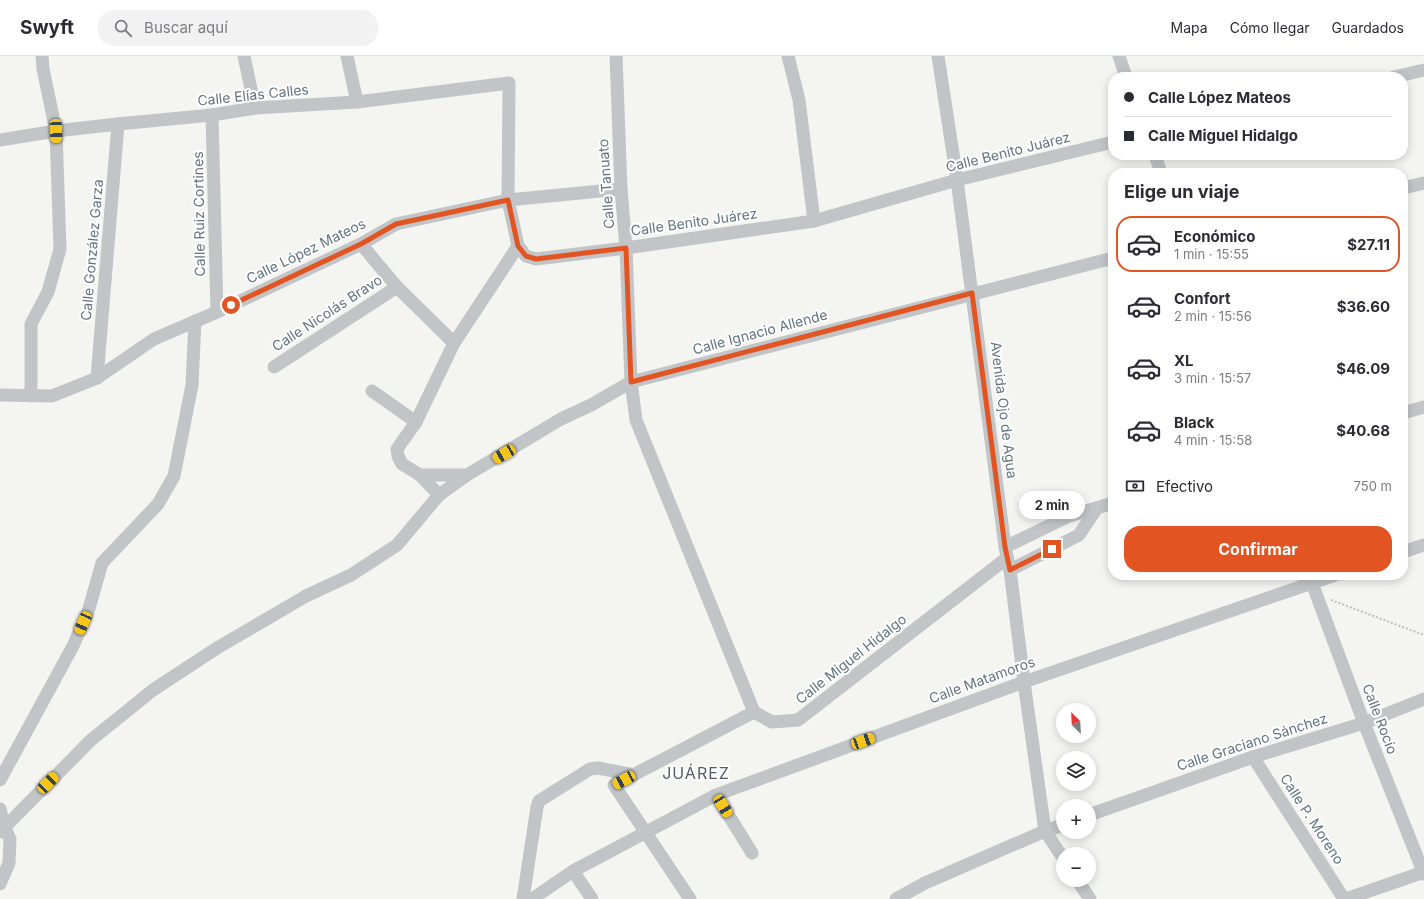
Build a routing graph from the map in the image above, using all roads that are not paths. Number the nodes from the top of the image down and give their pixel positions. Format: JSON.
{"nodes":[{"id":1,"x":42,"y":56,"type":"edge"},
{"id":2,"x":244,"y":56,"type":"edge"},
{"id":3,"x":347,"y":56,"type":"edge"},
{"id":4,"x":616,"y":56,"type":"edge"},
{"id":5,"x":788,"y":56,"type":"edge"},
{"id":6,"x":938,"y":56,"type":"edge"},
{"id":7,"x":1118,"y":56,"type":"edge"},
{"id":8,"x":1424,"y":70,"type":"edge"},
{"id":9,"x":1124,"y":72,"type":"edge"},
{"id":10,"x":1408,"y":74,"type":"edge"},
{"id":11,"x":357,"y":102,"type":"junction"},
{"id":12,"x":255,"y":108,"type":"junction"},
{"id":13,"x":212,"y":115,"type":"junction"},
{"id":14,"x":118,"y":124,"type":"junction"},
{"id":15,"x":56,"y":131,"type":"junction"},
{"id":16,"x":0,"y":140,"type":"edge"},
{"id":17,"x":1108,"y":143,"type":"edge"},
{"id":18,"x":957,"y":180,"type":"junction"},
{"id":19,"x":1424,"y":183,"type":"edge"},
{"id":20,"x":1408,"y":187,"type":"edge"},
{"id":21,"x":621,"y":190,"type":"junction"},
{"id":22,"x":508,"y":200,"type":"junction"},
{"id":23,"x":814,"y":221,"type":"junction"},
{"id":24,"x":361,"y":244,"type":"junction"},
{"id":25,"x":518,"y":246,"type":"junction"},
{"id":26,"x":626,"y":248,"type":"junction"},
{"id":27,"x":1108,"y":259,"type":"edge"},
{"id":28,"x":397,"y":286,"type":"junction"},
{"id":29,"x":972,"y":293,"type":"junction"},
{"id":30,"x":217,"y":312,"type":"junction"},
{"id":31,"x":195,"y":321,"type":"junction"},
{"id":32,"x":454,"y":343,"type":"junction"},
{"id":33,"x":274,"y":367,"type":"dead end"},
{"id":34,"x":97,"y":378,"type":"junction"},
{"id":35,"x":631,"y":382,"type":"junction"},
{"id":36,"x":372,"y":391,"type":"dead end"},
{"id":37,"x":0,"y":395,"type":"edge"},
{"id":38,"x":31,"y":396,"type":"junction"},
{"id":39,"x":1424,"y":406,"type":"edge"},
{"id":40,"x":1408,"y":412,"type":"edge"},
{"id":41,"x":416,"y":422,"type":"junction"},
{"id":42,"x":420,"y":475,"type":"junction"},
{"id":43,"x":467,"y":475,"type":"junction"},
{"id":44,"x":439,"y":495,"type":"junction"},
{"id":45,"x":1108,"y":505,"type":"edge"},
{"id":46,"x":1097,"y":508,"type":"junction"},
{"id":47,"x":1424,"y":546,"type":"edge"},
{"id":48,"x":1408,"y":551,"type":"edge"},
{"id":49,"x":1008,"y":558,"type":"junction"},
{"id":50,"x":1322,"y":580,"type":"edge"},
{"id":51,"x":1312,"y":584,"type":"edge"},
{"id":52,"x":1024,"y":682,"type":"junction"},
{"id":53,"x":1424,"y":699,"type":"edge"},
{"id":54,"x":754,"y":712,"type":"junction"},
{"id":55,"x":1364,"y":723,"type":"junction"},
{"id":56,"x":1253,"y":757,"type":"junction"},
{"id":57,"x":634,"y":774,"type":"junction"},
{"id":58,"x":0,"y":780,"type":"edge"},
{"id":59,"x":716,"y":795,"type":"junction"},
{"id":60,"x":0,"y":809,"type":"edge"},
{"id":61,"x":1096,"y":813,"type":"edge"},
{"id":62,"x":1056,"y":827,"type":"edge"},
{"id":63,"x":2,"y":829,"type":"edge"},
{"id":64,"x":1045,"y":831,"type":"junction"},
{"id":65,"x":646,"y":833,"type":"junction"},
{"id":66,"x":1056,"y":848,"type":"edge"},
{"id":67,"x":752,"y":853,"type":"dead end"},
{"id":68,"x":573,"y":871,"type":"junction"},
{"id":69,"x":1424,"y":873,"type":"edge"},
{"id":70,"x":0,"y":884,"type":"edge"},
{"id":71,"x":1082,"y":887,"type":"edge"},
{"id":72,"x":523,"y":899,"type":"edge"},
{"id":73,"x":532,"y":899,"type":"edge"},
{"id":74,"x":592,"y":899,"type":"edge"},
{"id":75,"x":690,"y":899,"type":"edge"},
{"id":76,"x":896,"y":899,"type":"edge"},
{"id":77,"x":1090,"y":899,"type":"edge"},
{"id":78,"x":1345,"y":899,"type":"edge"}],
"edges":[{"from":1,"to":15,"type":"street"},
{"from":2,"to":12,"type":"street"},
{"from":3,"to":11,"type":"street"},
{"from":4,"to":21,"type":"street","name":"Calle Tanuato"},
{"from":5,"to":23,"type":"street"},
{"from":6,"to":18,"type":"street","name":"Avenida Ojo de Agua"},
{"from":7,"to":9,"type":"street"},
{"from":8,"to":10,"type":"street"},
{"from":11,"to":12,"type":"street","name":"Calle Elías Calles"},
{"from":11,"to":22,"type":"street","name":"Calle Elías Calles"},
{"from":12,"to":13,"type":"street","name":"Calle Elías Calles"},
{"from":13,"to":14,"type":"street","name":"Calle Elías Calles"},
{"from":13,"to":30,"type":"street","name":"Calle Ruiz Cortines"},
{"from":14,"to":15,"type":"street","name":"Calle Elías Calles"},
{"from":14,"to":34,"type":"street","name":"Calle González Garza"},
{"from":15,"to":16,"type":"street","name":"Calle Elías Calles"},
{"from":15,"to":38,"type":"street"},
{"from":17,"to":18,"type":"street","name":"Calle Benito Juárez"},
{"from":18,"to":23,"type":"street","name":"Calle Benito Juárez"},
{"from":18,"to":29,"type":"street","name":"Avenida Ojo de Agua"},
{"from":19,"to":20,"type":"street"},
{"from":21,"to":22,"type":"street","name":"Calle López Mateos"},
{"from":21,"to":26,"type":"street","name":"Calle Tanuato"},
{"from":22,"to":24,"type":"street","name":"Calle López Mateos"},
{"from":22,"to":25,"type":"street"},
{"from":23,"to":26,"type":"street","name":"Calle Benito Juárez"},
{"from":24,"to":28,"type":"street"},
{"from":24,"to":30,"type":"street","name":"Calle López Mateos"},
{"from":25,"to":26,"type":"street","name":"Calle Benito Juárez"},
{"from":25,"to":32,"type":"street"},
{"from":26,"to":35,"type":"street","name":"Calle Tanuato"},
{"from":27,"to":29,"type":"street","name":"Calle Ignacio Allende"},
{"from":28,"to":32,"type":"street"},
{"from":28,"to":33,"type":"street","name":"Calle Nicolás Bravo"},
{"from":29,"to":35,"type":"street","name":"Calle Ignacio Allende"},
{"from":29,"to":49,"type":"street","name":"Avenida Ojo de Agua"},
{"from":30,"to":31,"type":"street","name":"Calle López Mateos"},
{"from":31,"to":34,"type":"street","name":"Calle López Mateos"},
{"from":31,"to":58,"type":"street"},
{"from":32,"to":41,"type":"street"},
{"from":34,"to":38,"type":"street","name":"Calle López Mateos"},
{"from":35,"to":43,"type":"street","name":"Calle Ignacio Allende"},
{"from":35,"to":54,"type":"street","name":"Calle Tanuato"},
{"from":36,"to":41,"type":"street"},
{"from":37,"to":38,"type":"street","name":"Calle López Mateos"},
{"from":39,"to":40,"type":"street"},
{"from":41,"to":42,"type":"street"},
{"from":42,"to":43,"type":"street"},
{"from":42,"to":44,"type":"street"},
{"from":43,"to":44,"type":"street","name":"Calle Ignacio Allende"},
{"from":44,"to":63,"type":"street","name":"Calle Ignacio Allende"},
{"from":45,"to":46,"type":"street","name":"Calle Miguel Hidalgo"},
{"from":46,"to":49,"type":"street","name":"Calle Miguel Hidalgo"},
{"from":46,"to":49,"type":"street","name":"Calle Miguel Hidalgo"},
{"from":47,"to":48,"type":"street"},
{"from":49,"to":52,"type":"street","name":"Avenida Ojo de Agua"},
{"from":49,"to":54,"type":"street","name":"Calle Miguel Hidalgo"},
{"from":50,"to":51,"type":"street","name":"Calle Matamoros"},
{"from":51,"to":52,"type":"street","name":"Calle Matamoros"},
{"from":51,"to":55,"type":"street","name":"Calle Rocío"},
{"from":52,"to":59,"type":"street","name":"Calle Matamoros"},
{"from":52,"to":64,"type":"street","name":"Avenida Ojo de Agua"},
{"from":53,"to":55,"type":"street","name":"Calle Graciano Sánchez"},
{"from":54,"to":57,"type":"street"},
{"from":55,"to":56,"type":"street","name":"Calle Graciano Sánchez"},
{"from":55,"to":69,"type":"street","name":"Calle Rocío"},
{"from":56,"to":61,"type":"street","name":"Calle Graciano Sánchez"},
{"from":56,"to":78,"type":"street","name":"Calle P. Moreno"},
{"from":57,"to":65,"type":"street"},
{"from":57,"to":72,"type":"street"},
{"from":59,"to":65,"type":"street","name":"Calle Matamoros"},
{"from":59,"to":67,"type":"street"},
{"from":60,"to":63,"type":"street"},
{"from":62,"to":64,"type":"street"},
{"from":63,"to":70,"type":"street"},
{"from":64,"to":66,"type":"street","name":"Avenida Ojo de Agua"},
{"from":64,"to":76,"type":"street"},
{"from":65,"to":68,"type":"street"},
{"from":65,"to":75,"type":"street"},
{"from":68,"to":73,"type":"street"},
{"from":68,"to":74,"type":"street"},
{"from":69,"to":78,"type":"street"},
{"from":71,"to":77,"type":"street"}]}
